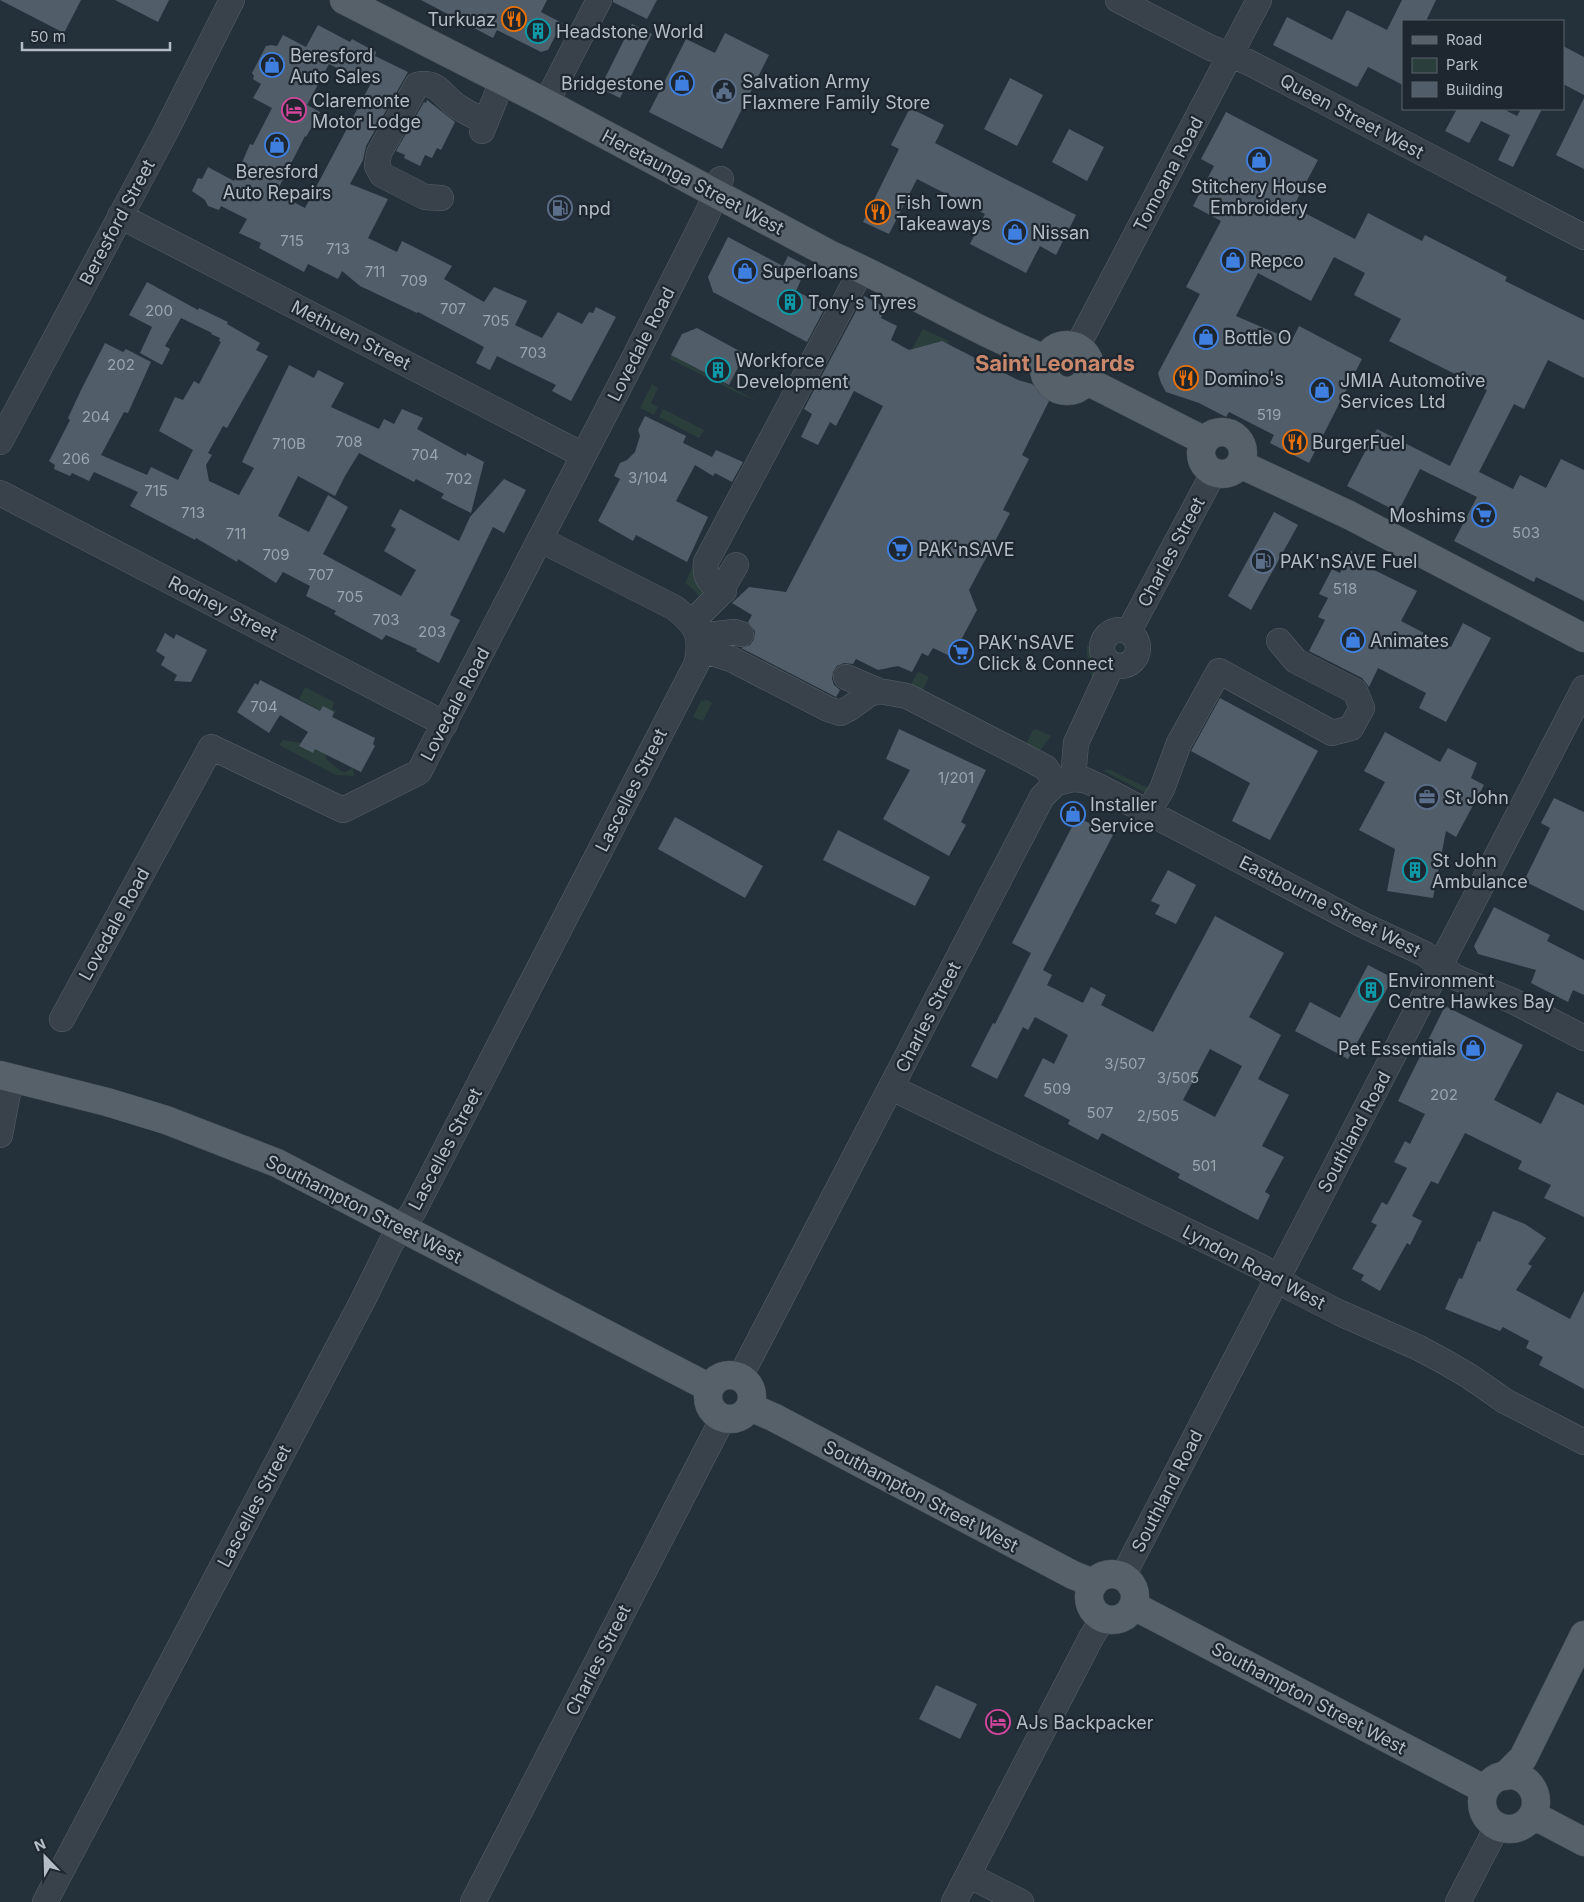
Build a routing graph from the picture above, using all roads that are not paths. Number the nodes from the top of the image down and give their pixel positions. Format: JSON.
{"nodes":[{"id":1,"x":232,"y":0,"type":"edge"},
{"id":2,"x":344,"y":0,"type":"edge"},
{"id":3,"x":378,"y":0,"type":"edge"},
{"id":4,"x":599,"y":0,"type":"edge"},
{"id":5,"x":1118,"y":0,"type":"edge"},
{"id":6,"x":1259,"y":0,"type":"edge"},
{"id":7,"x":1230,"y":56,"type":"junction"},
{"id":8,"x":502,"y":82,"type":"junction"},
{"id":9,"x":549,"y":97,"type":"junction"},
{"id":10,"x":718,"y":186,"type":"junction"},
{"id":11,"x":445,"y":195,"type":"dead end"},
{"id":12,"x":120,"y":216,"type":"junction"},
{"id":13,"x":1584,"y":237,"type":"edge"},
{"id":14,"x":862,"y":269,"type":"junction"},
{"id":15,"x":1058,"y":352,"type":"junction"},
{"id":16,"x":1087,"y":381,"type":"junction"},
{"id":17,"x":1205,"y":441,"type":"junction"},
{"id":18,"x":0,"y":442,"type":"edge"},
{"id":19,"x":583,"y":454,"type":"junction"},
{"id":20,"x":1240,"y":464,"type":"junction"},
{"id":21,"x":1214,"y":472,"type":"junction"},
{"id":22,"x":0,"y":493,"type":"edge"},
{"id":23,"x":541,"y":540,"type":"junction"},
{"id":24,"x":736,"y":565,"type":"dead end"},
{"id":25,"x":723,"y":590,"type":"junction"},
{"id":26,"x":741,"y":634,"type":"dead end"},
{"id":27,"x":696,"y":636,"type":"junction"},
{"id":28,"x":1584,"y":638,"type":"edge"},
{"id":29,"x":1279,"y":641,"type":"dead end"},
{"id":30,"x":846,"y":677,"type":"dead end"},
{"id":31,"x":1584,"y":688,"type":"edge"},
{"id":32,"x":879,"y":691,"type":"junction"},
{"id":33,"x":446,"y":724,"type":"junction"},
{"id":34,"x":1064,"y":781,"type":"junction"},
{"id":35,"x":1148,"y":812,"type":"junction"},
{"id":36,"x":1441,"y":965,"type":"junction"},
{"id":37,"x":62,"y":1019,"type":"dead end"},
{"id":38,"x":1584,"y":1038,"type":"edge"},
{"id":39,"x":6,"y":1076,"type":"edge"},
{"id":40,"x":892,"y":1088,"type":"junction"},
{"id":41,"x":0,"y":1135,"type":"edge"},
{"id":42,"x":402,"y":1228,"type":"junction"},
{"id":43,"x":1278,"y":1278,"type":"junction"},
{"id":44,"x":740,"y":1377,"type":"junction"},
{"id":45,"x":710,"y":1388,"type":"junction"},
{"id":46,"x":750,"y":1407,"type":"junction"},
{"id":47,"x":723,"y":1418,"type":"junction"},
{"id":48,"x":1584,"y":1442,"type":"edge"},
{"id":49,"x":1123,"y":1576,"type":"junction"},
{"id":50,"x":1093,"y":1583,"type":"junction"},
{"id":51,"x":1134,"y":1606,"type":"junction"},
{"id":52,"x":1103,"y":1618,"type":"junction"},
{"id":53,"x":1584,"y":1635,"type":"edge"},
{"id":54,"x":1584,"y":1673,"type":"edge"},
{"id":55,"x":1495,"y":1783,"type":"junction"},
{"id":56,"x":1530,"y":1787,"type":"junction"},
{"id":57,"x":1533,"y":1815,"type":"junction"},
{"id":58,"x":1497,"y":1827,"type":"junction"},
{"id":59,"x":1584,"y":1842,"type":"edge"},
{"id":60,"x":968,"y":1875,"type":"junction"},
{"id":61,"x":45,"y":1902,"type":"edge"},
{"id":62,"x":473,"y":1902,"type":"edge"},
{"id":63,"x":954,"y":1902,"type":"edge"},
{"id":64,"x":1022,"y":1902,"type":"edge"},
{"id":65,"x":1458,"y":1902,"type":"edge"}],
"edges":[{"from":1,"to":12,"type":"street","name":"Beresford Street"},
{"from":2,"to":8,"type":"main road","name":"Heretaunga Street West"},
{"from":3,"to":9,"type":"main road","name":"Heretaunga Street West"},
{"from":4,"to":9,"type":"street"},
{"from":5,"to":7,"type":"street","name":"Queen Street West"},
{"from":6,"to":7,"type":"street","name":"Tomoana Road"},
{"from":7,"to":13,"type":"street","name":"Queen Street West"},
{"from":7,"to":15,"type":"street","name":"Tomoana Road"},
{"from":8,"to":9,"type":"main road","name":"Heretaunga Street West"},
{"from":8,"to":11,"type":"street"},
{"from":9,"to":10,"type":"main road","name":"Heretaunga Street West"},
{"from":10,"to":14,"type":"main road","name":"Heretaunga Street West"},
{"from":10,"to":15,"type":"main road","name":"Heretaunga Street West"},
{"from":10,"to":19,"type":"street","name":"Lovedale Road"},
{"from":12,"to":18,"type":"street","name":"Beresford Street"},
{"from":12,"to":19,"type":"street","name":"Methuen Street"},
{"from":14,"to":15,"type":"main road","name":"Heretaunga Street West"},
{"from":14,"to":25,"type":"street"},
{"from":15,"to":16,"type":"main road"},
{"from":15,"to":16,"type":"main road"},
{"from":16,"to":17,"type":"main road"},
{"from":17,"to":20,"type":"main road"},
{"from":17,"to":21,"type":"main road"},
{"from":19,"to":23,"type":"street","name":"Lovedale Road"},
{"from":20,"to":21,"type":"main road"},
{"from":20,"to":28,"type":"main road"},
{"from":21,"to":34,"type":"street","name":"Charles Street"},
{"from":22,"to":33,"type":"street","name":"Rodney Street"},
{"from":23,"to":27,"type":"street"},
{"from":23,"to":33,"type":"street","name":"Lovedale Road"},
{"from":24,"to":25,"type":"street"},
{"from":25,"to":27,"type":"street"},
{"from":26,"to":27,"type":"street"},
{"from":27,"to":32,"type":"street"},
{"from":27,"to":42,"type":"street","name":"Lascelles Street"},
{"from":29,"to":35,"type":"street"},
{"from":30,"to":32,"type":"street"},
{"from":31,"to":36,"type":"street","name":"Southland Road"},
{"from":32,"to":34,"type":"street"},
{"from":33,"to":37,"type":"street","name":"Lovedale Road"},
{"from":34,"to":35,"type":"street","name":"Eastbourne Street West"},
{"from":34,"to":40,"type":"street","name":"Charles Street"},
{"from":35,"to":36,"type":"street","name":"Eastbourne Street West"},
{"from":36,"to":38,"type":"street","name":"Eastbourne Street West"},
{"from":36,"to":43,"type":"street","name":"Southland Road"},
{"from":39,"to":41,"type":"street"},
{"from":39,"to":42,"type":"main road","name":"Southampton Street West"},
{"from":40,"to":43,"type":"street","name":"Lyndon Road West"},
{"from":40,"to":44,"type":"street","name":"Charles Street"},
{"from":42,"to":45,"type":"main road","name":"Southampton Street West"},
{"from":42,"to":61,"type":"street","name":"Lascelles Street"},
{"from":43,"to":48,"type":"street","name":"Lyndon Road West"},
{"from":43,"to":49,"type":"street","name":"Southland Road"},
{"from":44,"to":45,"type":"main road"},
{"from":44,"to":46,"type":"main road"},
{"from":45,"to":47,"type":"main road"},
{"from":46,"to":47,"type":"main road"},
{"from":46,"to":50,"type":"main road","name":"Southampton Street West"},
{"from":47,"to":62,"type":"street","name":"Charles Street"},
{"from":49,"to":50,"type":"main road"},
{"from":49,"to":51,"type":"main road"},
{"from":50,"to":52,"type":"main road"},
{"from":51,"to":52,"type":"main road"},
{"from":51,"to":55,"type":"main road","name":"Southampton Street West"},
{"from":52,"to":60,"type":"street"},
{"from":53,"to":55,"type":"main road"},
{"from":54,"to":56,"type":"main road"},
{"from":55,"to":56,"type":"main road"},
{"from":55,"to":58,"type":"main road"},
{"from":56,"to":57,"type":"main road"},
{"from":57,"to":58,"type":"main road"},
{"from":57,"to":59,"type":"main road"},
{"from":58,"to":65,"type":"street"},
{"from":60,"to":63,"type":"street"},
{"from":60,"to":64,"type":"street"}]}
